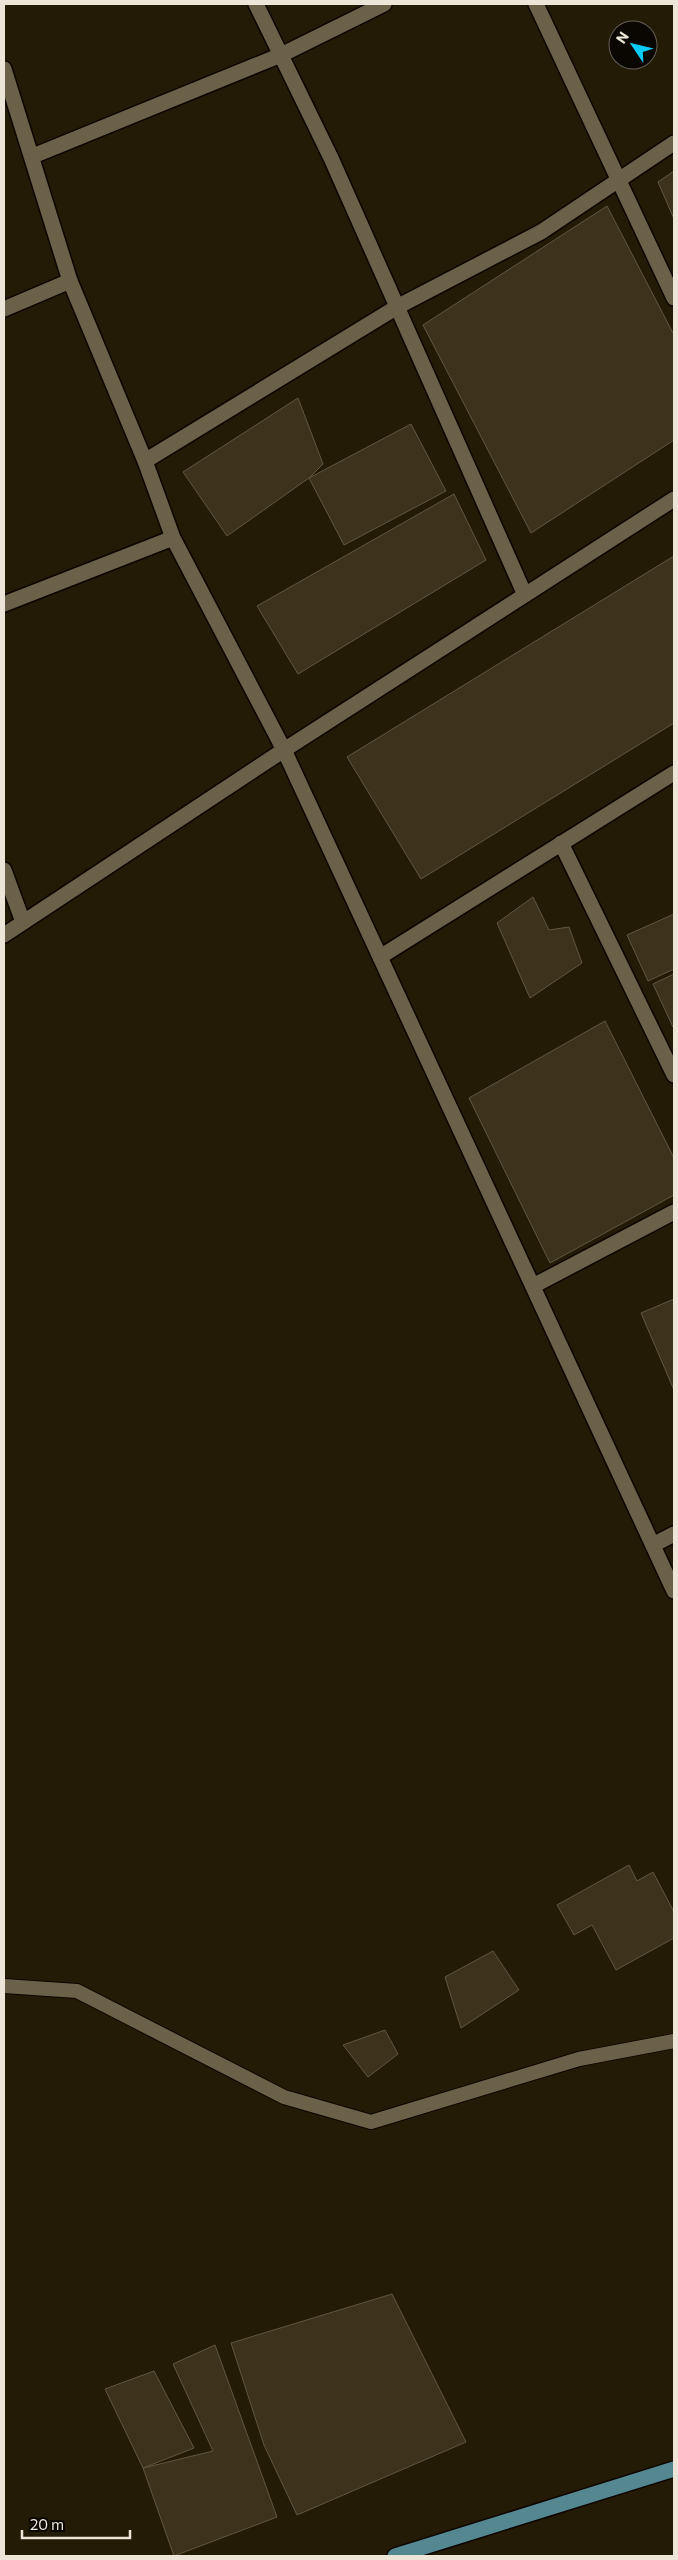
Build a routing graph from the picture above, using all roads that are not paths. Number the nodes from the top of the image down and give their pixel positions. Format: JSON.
{"nodes":[{"id":1,"x":256,"y":4,"type":"edge"},
{"id":2,"x":384,"y":4,"type":"edge"},
{"id":3,"x":536,"y":4,"type":"edge"},
{"id":4,"x":281,"y":55,"type":"junction"},
{"id":5,"x":4,"y":69,"type":"edge"},
{"id":6,"x":674,"y":143,"type":"edge"},
{"id":7,"x":33,"y":156,"type":"junction"},
{"id":8,"x":620,"y":179,"type":"junction"},
{"id":9,"x":70,"y":281,"type":"junction"},
{"id":10,"x":674,"y":298,"type":"edge"},
{"id":11,"x":397,"y":307,"type":"junction"},
{"id":12,"x":4,"y":309,"type":"edge"},
{"id":13,"x":145,"y":461,"type":"junction"},
{"id":14,"x":674,"y":499,"type":"edge"},
{"id":15,"x":173,"y":538,"type":"junction"},
{"id":16,"x":525,"y":595,"type":"junction"},
{"id":17,"x":4,"y":604,"type":"edge"},
{"id":18,"x":284,"y":750,"type":"junction"},
{"id":19,"x":674,"y":773,"type":"edge"},
{"id":20,"x":560,"y":843,"type":"junction"},
{"id":21,"x":4,"y":870,"type":"edge"},
{"id":22,"x":23,"y":922,"type":"junction"},
{"id":23,"x":4,"y":934,"type":"edge"},
{"id":24,"x":380,"y":957,"type":"junction"},
{"id":25,"x":674,"y":1076,"type":"edge"},
{"id":26,"x":674,"y":1212,"type":"edge"},
{"id":27,"x":533,"y":1286,"type":"junction"},
{"id":28,"x":674,"y":1534,"type":"edge"},
{"id":29,"x":653,"y":1545,"type":"junction"},
{"id":30,"x":674,"y":1591,"type":"edge"},
{"id":31,"x":4,"y":1986,"type":"edge"},
{"id":32,"x":674,"y":2041,"type":"edge"},
{"id":33,"x":674,"y":2469,"type":"edge"},
{"id":34,"x":395,"y":2556,"type":"edge"}],
"edges":[{"from":1,"to":4,"type":"street"},
{"from":2,"to":4,"type":"street"},
{"from":3,"to":8,"type":"street"},
{"from":4,"to":7,"type":"street"},
{"from":4,"to":11,"type":"street"},
{"from":5,"to":7,"type":"street"},
{"from":6,"to":8,"type":"street"},
{"from":7,"to":9,"type":"street"},
{"from":8,"to":10,"type":"street"},
{"from":8,"to":11,"type":"street"},
{"from":9,"to":12,"type":"street"},
{"from":9,"to":13,"type":"street"},
{"from":11,"to":13,"type":"street"},
{"from":11,"to":16,"type":"street"},
{"from":13,"to":15,"type":"street"},
{"from":14,"to":16,"type":"street"},
{"from":15,"to":17,"type":"street"},
{"from":15,"to":18,"type":"street"},
{"from":16,"to":18,"type":"street"},
{"from":18,"to":22,"type":"street"},
{"from":18,"to":24,"type":"street"},
{"from":19,"to":20,"type":"street"},
{"from":20,"to":24,"type":"street"},
{"from":20,"to":25,"type":"street"},
{"from":21,"to":22,"type":"street"},
{"from":22,"to":23,"type":"street"},
{"from":24,"to":27,"type":"street"},
{"from":26,"to":27,"type":"street"},
{"from":27,"to":29,"type":"street"},
{"from":28,"to":29,"type":"street"},
{"from":29,"to":30,"type":"street"},
{"from":31,"to":32,"type":"lane"},
{"from":33,"to":34,"type":"main road"}]}
